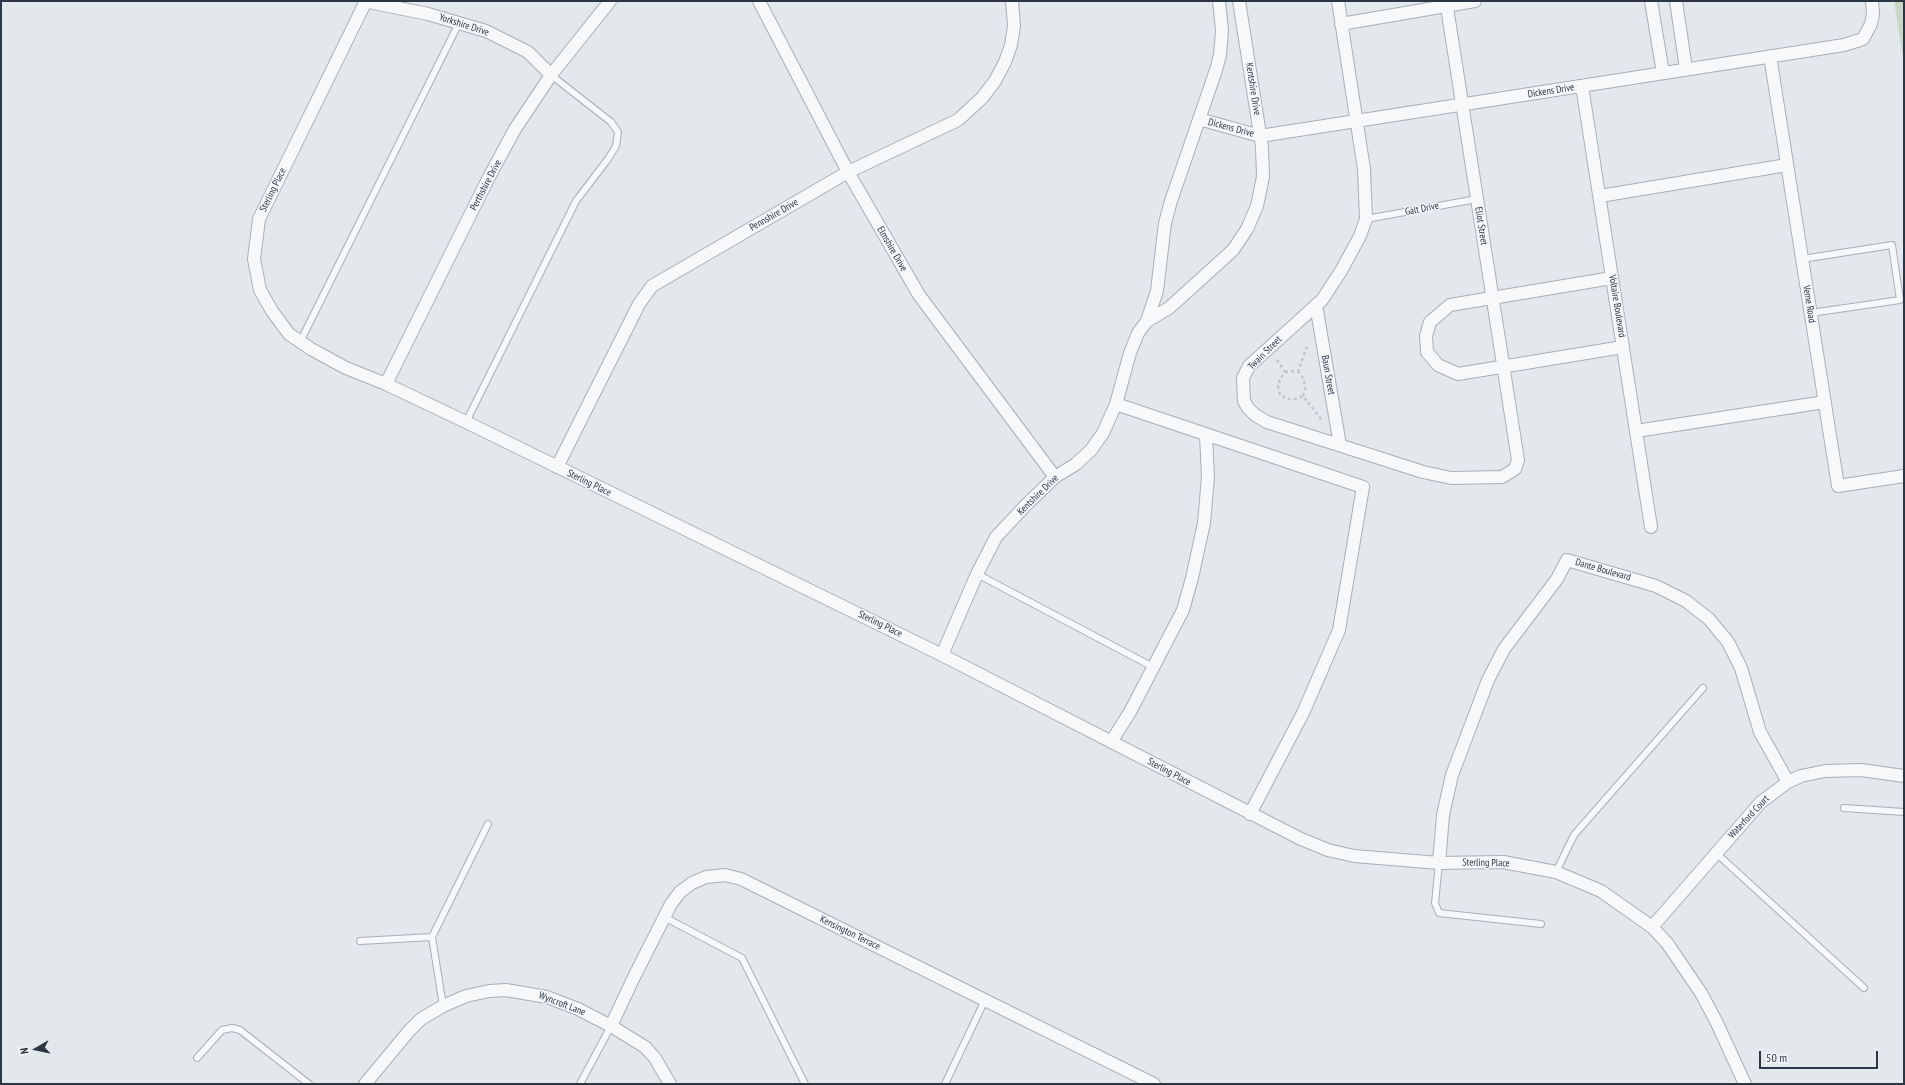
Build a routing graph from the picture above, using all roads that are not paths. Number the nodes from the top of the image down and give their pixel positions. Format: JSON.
{"nodes":[{"id":1,"x":610,"y":1,"type":"edge"},
{"id":2,"x":760,"y":1,"type":"edge"},
{"id":3,"x":1012,"y":1,"type":"edge"},
{"id":4,"x":1219,"y":1,"type":"edge"},
{"id":5,"x":1239,"y":1,"type":"edge"},
{"id":6,"x":1338,"y":1,"type":"edge"},
{"id":7,"x":1475,"y":1,"type":"edge"},
{"id":8,"x":1651,"y":1,"type":"edge"},
{"id":9,"x":1676,"y":1,"type":"edge"},
{"id":10,"x":1872,"y":1,"type":"edge"},
{"id":11,"x":369,"y":2,"type":"edge"},
{"id":12,"x":1447,"y":3,"type":"edge"},
{"id":13,"x":459,"y":23,"type":"junction"},
{"id":14,"x":1341,"y":24,"type":"junction"},
{"id":15,"x":1770,"y":56,"type":"junction"},
{"id":16,"x":1686,"y":69,"type":"junction"},
{"id":17,"x":1663,"y":73,"type":"junction"},
{"id":18,"x":551,"y":75,"type":"junction"},
{"id":19,"x":1582,"y":86,"type":"junction"},
{"id":20,"x":1463,"y":104,"type":"junction"},
{"id":21,"x":1199,"y":119,"type":"junction"},
{"id":22,"x":1357,"y":121,"type":"junction"},
{"id":23,"x":1260,"y":136,"type":"junction"},
{"id":24,"x":1787,"y":165,"type":"junction"},
{"id":25,"x":848,"y":172,"type":"junction"},
{"id":26,"x":1600,"y":196,"type":"junction"},
{"id":27,"x":1477,"y":199,"type":"junction"},
{"id":28,"x":1366,"y":219,"type":"junction"},
{"id":29,"x":1802,"y":259,"type":"junction"},
{"id":30,"x":1612,"y":278,"type":"junction"},
{"id":31,"x":1493,"y":298,"type":"junction"},
{"id":32,"x":1316,"y":305,"type":"junction"},
{"id":33,"x":1811,"y":313,"type":"junction"},
{"id":34,"x":1147,"y":321,"type":"junction"},
{"id":35,"x":300,"y":342,"type":"junction"},
{"id":36,"x":1623,"y":347,"type":"junction"},
{"id":37,"x":1504,"y":368,"type":"junction"},
{"id":38,"x":386,"y":384,"type":"junction"},
{"id":39,"x":1825,"y":402,"type":"junction"},
{"id":40,"x":1116,"y":404,"type":"junction"},
{"id":41,"x":466,"y":422,"type":"junction"},
{"id":42,"x":1636,"y":432,"type":"junction"},
{"id":43,"x":1206,"y":435,"type":"junction"},
{"id":44,"x":1340,"y":445,"type":"junction"},
{"id":45,"x":1517,"y":452,"type":"joint"},
{"id":46,"x":557,"y":467,"type":"junction"},
{"id":47,"x":1904,"y":476,"type":"edge"},
{"id":48,"x":1055,"y":477,"type":"junction"},
{"id":49,"x":1651,"y":527,"type":"dead end"},
{"id":50,"x":977,"y":574,"type":"junction"},
{"id":51,"x":942,"y":655,"type":"junction"},
{"id":52,"x":1153,"y":667,"type":"junction"},
{"id":53,"x":1703,"y":688,"type":"dead end"},
{"id":54,"x":1111,"y":742,"type":"junction"},
{"id":55,"x":1904,"y":776,"type":"edge"},
{"id":56,"x":1788,"y":782,"type":"junction"},
{"id":57,"x":1844,"y":808,"type":"dead end"},
{"id":58,"x":1904,"y":812,"type":"edge"},
{"id":59,"x":1250,"y":814,"type":"junction"},
{"id":60,"x":488,"y":824,"type":"dead end"},
{"id":61,"x":1716,"y":854,"type":"junction"},
{"id":62,"x":1439,"y":863,"type":"junction"},
{"id":63,"x":1556,"y":872,"type":"junction"},
{"id":64,"x":664,"y":917,"type":"junction"},
{"id":65,"x":1540,"y":924,"type":"dead end"},
{"id":66,"x":1652,"y":927,"type":"junction"},
{"id":67,"x":432,"y":938,"type":"junction"},
{"id":68,"x":360,"y":941,"type":"dead end"},
{"id":69,"x":1864,"y":988,"type":"dead end"},
{"id":70,"x":985,"y":1000,"type":"junction"},
{"id":71,"x":443,"y":1006,"type":"junction"},
{"id":72,"x":611,"y":1026,"type":"junction"},
{"id":73,"x":197,"y":1058,"type":"dead end"},
{"id":74,"x":309,"y":1084,"type":"edge"},
{"id":75,"x":365,"y":1084,"type":"edge"},
{"id":76,"x":580,"y":1084,"type":"edge"},
{"id":77,"x":670,"y":1084,"type":"edge"},
{"id":78,"x":805,"y":1084,"type":"edge"},
{"id":79,"x":945,"y":1084,"type":"edge"},
{"id":80,"x":1154,"y":1084,"type":"edge"},
{"id":81,"x":1745,"y":1084,"type":"edge"}],
"edges":[{"from":1,"to":18,"type":"street","name":"Perthshire Drive"},
{"from":2,"to":25,"type":"street","name":"Elmshire Drive"},
{"from":3,"to":25,"type":"street","name":"Pennshire Drive"},
{"from":4,"to":21,"type":"street","name":"Kentshire Drive"},
{"from":5,"to":23,"type":"street","name":"Kentshire Drive"},
{"from":6,"to":14,"type":"street","name":"Twain Street"},
{"from":7,"to":12,"type":"street"},
{"from":8,"to":17,"type":"street"},
{"from":9,"to":16,"type":"street"},
{"from":10,"to":15,"type":"street","name":"Dickens Drive"},
{"from":11,"to":13,"type":"street","name":"Yorkshire Drive"},
{"from":11,"to":35,"type":"street","name":"Sterling Place"},
{"from":12,"to":14,"type":"street"},
{"from":12,"to":20,"type":"street","name":"Eliot Street"},
{"from":13,"to":18,"type":"street","name":"Yorkshire Drive"},
{"from":13,"to":35,"type":"lane"},
{"from":14,"to":22,"type":"street","name":"Twain Street"},
{"from":15,"to":16,"type":"street","name":"Dickens Drive"},
{"from":15,"to":24,"type":"street","name":"Veme Road"},
{"from":16,"to":17,"type":"street","name":"Dickens Drive"},
{"from":17,"to":19,"type":"street","name":"Dickens Drive"},
{"from":18,"to":38,"type":"street","name":"Perthshire Drive"},
{"from":18,"to":41,"type":"lane"},
{"from":19,"to":20,"type":"street","name":"Dickens Drive"},
{"from":19,"to":26,"type":"street","name":"Voltaire Boulevard"},
{"from":20,"to":22,"type":"street","name":"Dickens Drive"},
{"from":20,"to":27,"type":"street","name":"Eliot Street"},
{"from":21,"to":23,"type":"street","name":"Dickens Drive"},
{"from":21,"to":34,"type":"street","name":"Kentshire Drive"},
{"from":22,"to":23,"type":"street","name":"Dickens Drive"},
{"from":22,"to":28,"type":"street","name":"Twain Street"},
{"from":23,"to":34,"type":"street","name":"Kentshire Drive"},
{"from":24,"to":26,"type":"street"},
{"from":24,"to":29,"type":"street","name":"Veme Road"},
{"from":25,"to":46,"type":"street","name":"Pennshire Drive"},
{"from":25,"to":48,"type":"street","name":"Elmshire Drive"},
{"from":26,"to":30,"type":"street","name":"Voltaire Boulevard"},
{"from":27,"to":28,"type":"lane","name":"Galt Drive"},
{"from":27,"to":31,"type":"street","name":"Eliot Street"},
{"from":28,"to":32,"type":"street","name":"Twain Street"},
{"from":29,"to":33,"type":"street","name":"Veme Road"},
{"from":29,"to":33,"type":"lane"},
{"from":30,"to":31,"type":"street"},
{"from":30,"to":36,"type":"street","name":"Voltaire Boulevard"},
{"from":31,"to":37,"type":"street","name":"Eliot Street"},
{"from":31,"to":37,"type":"street"},
{"from":32,"to":44,"type":"street","name":"Baun Street"},
{"from":32,"to":44,"type":"street","name":"Twain Street"},
{"from":33,"to":39,"type":"street","name":"Veme Road"},
{"from":34,"to":40,"type":"street","name":"Kentshire Drive"},
{"from":35,"to":38,"type":"street","name":"Sterling Place"},
{"from":36,"to":37,"type":"street"},
{"from":36,"to":42,"type":"street","name":"Voltaire Boulevard"},
{"from":37,"to":45,"type":"street","name":"Eliot Street"},
{"from":38,"to":41,"type":"street","name":"Sterling Place"},
{"from":39,"to":42,"type":"street"},
{"from":39,"to":47,"type":"street","name":"Veme Road"},
{"from":40,"to":43,"type":"street"},
{"from":40,"to":48,"type":"street","name":"Kentshire Drive"},
{"from":41,"to":46,"type":"street","name":"Sterling Place"},
{"from":42,"to":49,"type":"street","name":"Voltaire Boulevard"},
{"from":43,"to":52,"type":"street"},
{"from":43,"to":59,"type":"street"},
{"from":44,"to":45,"type":"street","name":"Twain Street"},
{"from":46,"to":51,"type":"street","name":"Sterling Place"},
{"from":48,"to":50,"type":"street","name":"Kentshire Drive"},
{"from":50,"to":51,"type":"street","name":"Kentshire Drive"},
{"from":50,"to":52,"type":"lane"},
{"from":51,"to":54,"type":"street","name":"Sterling Place"},
{"from":52,"to":54,"type":"street"},
{"from":53,"to":63,"type":"lane"},
{"from":54,"to":59,"type":"street","name":"Sterling Place"},
{"from":55,"to":56,"type":"street","name":"Waterford Court"},
{"from":56,"to":61,"type":"street","name":"Waterford Court"},
{"from":56,"to":62,"type":"street","name":"Dante Boulevard"},
{"from":57,"to":58,"type":"lane"},
{"from":59,"to":62,"type":"street","name":"Sterling Place"},
{"from":60,"to":67,"type":"lane"},
{"from":61,"to":66,"type":"street","name":"Waterford Court"},
{"from":61,"to":69,"type":"lane"},
{"from":62,"to":63,"type":"street","name":"Sterling Place"},
{"from":62,"to":65,"type":"lane"},
{"from":63,"to":66,"type":"street","name":"Sterling Place"},
{"from":64,"to":70,"type":"street","name":"Kensington Terrace"},
{"from":64,"to":72,"type":"street","name":"Kensington Terrace"},
{"from":64,"to":78,"type":"lane"},
{"from":66,"to":81,"type":"street","name":"Sterling Place"},
{"from":67,"to":68,"type":"lane"},
{"from":67,"to":71,"type":"lane"},
{"from":70,"to":79,"type":"lane"},
{"from":70,"to":80,"type":"street","name":"Kensington Terrace"},
{"from":71,"to":72,"type":"street","name":"Wyncroft Lane"},
{"from":71,"to":75,"type":"street","name":"Wyncroft Lane"},
{"from":72,"to":76,"type":"lane"},
{"from":72,"to":77,"type":"street","name":"Wyncroft Lane"},
{"from":73,"to":74,"type":"lane"}]}
